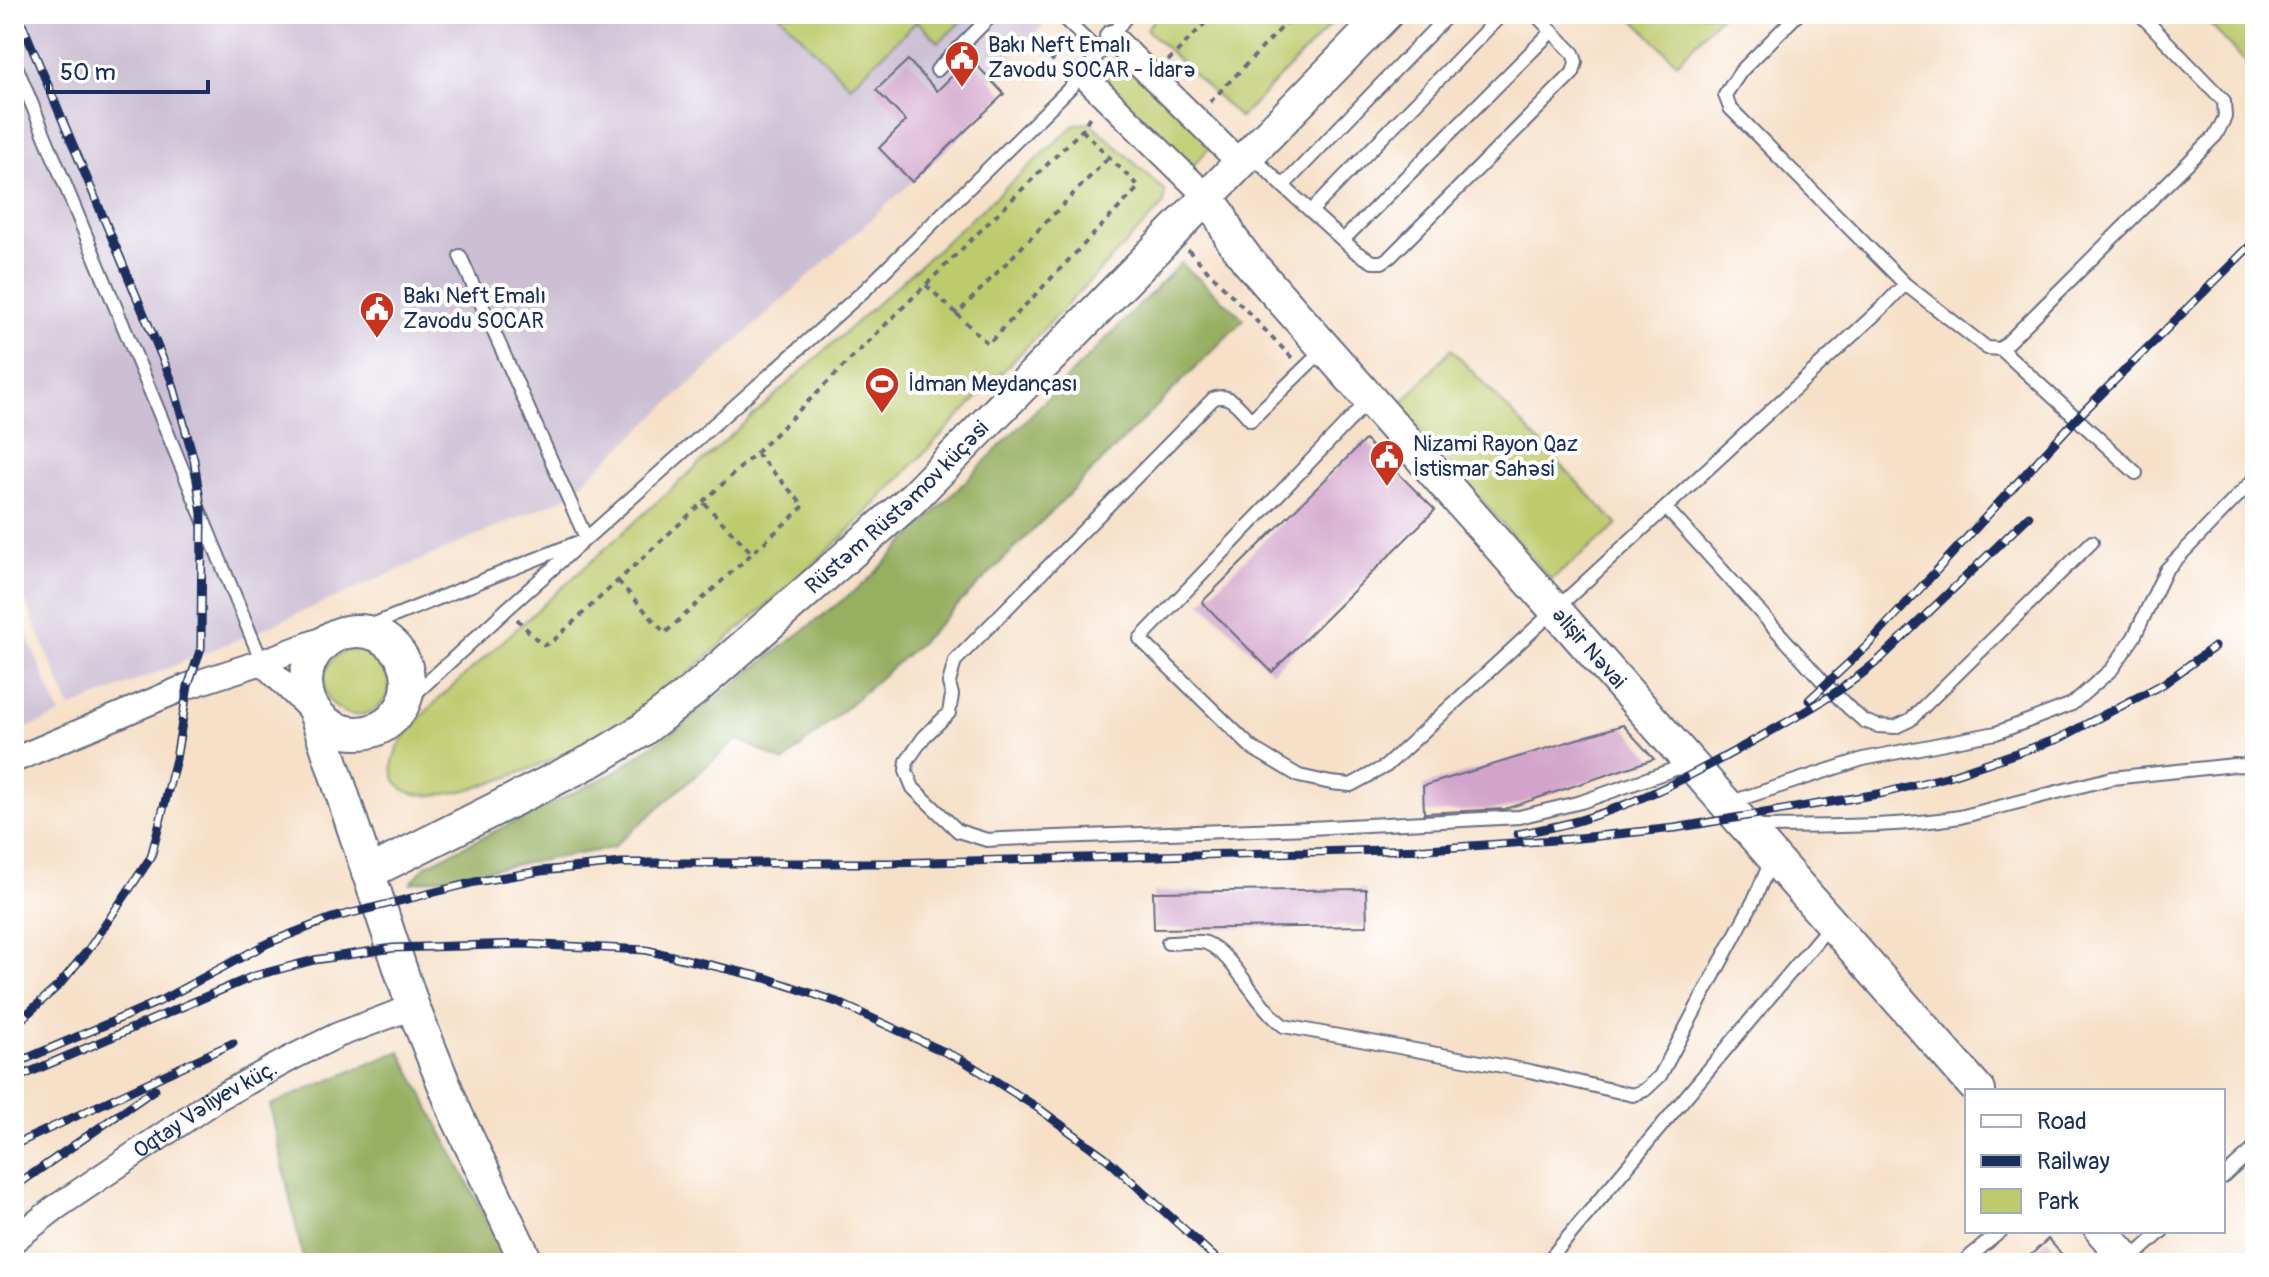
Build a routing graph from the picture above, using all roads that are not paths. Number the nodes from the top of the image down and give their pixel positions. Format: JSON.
{"nodes":[{"id":1,"x":993,"y":14,"type":"edge"},
{"id":2,"x":1059,"y":14,"type":"edge"},
{"id":3,"x":1128,"y":14,"type":"edge"},
{"id":4,"x":1386,"y":14,"type":"edge"},
{"id":5,"x":1449,"y":14,"type":"edge"},
{"id":6,"x":1502,"y":14,"type":"edge"},
{"id":7,"x":1535,"y":14,"type":"edge"},
{"id":8,"x":1798,"y":14,"type":"edge"},
{"id":9,"x":2140,"y":14,"type":"edge"},
{"id":10,"x":1552,"y":31,"type":"junction"},
{"id":11,"x":1106,"y":45,"type":"junction"},
{"id":12,"x":14,"y":61,"type":"edge"},
{"id":13,"x":937,"y":70,"type":"dead end"},
{"id":14,"x":1083,"y":75,"type":"junction"},
{"id":15,"x":1245,"y":158,"type":"junction"},
{"id":16,"x":1283,"y":186,"type":"junction"},
{"id":17,"x":1207,"y":197,"type":"junction"},
{"id":18,"x":1312,"y":210,"type":"junction"},
{"id":19,"x":1343,"y":240,"type":"junction"},
{"id":20,"x":460,"y":256,"type":"dead end"},
{"id":21,"x":1905,"y":284,"type":"junction"},
{"id":22,"x":2001,"y":349,"type":"junction"},
{"id":23,"x":1314,"y":359,"type":"junction"},
{"id":24,"x":1370,"y":399,"type":"junction"},
{"id":25,"x":2136,"y":473,"type":"dead end"},
{"id":26,"x":2255,"y":478,"type":"edge"},
{"id":27,"x":1666,"y":508,"type":"junction"},
{"id":28,"x":586,"y":538,"type":"junction"},
{"id":29,"x":2092,"y":542,"type":"dead end"},
{"id":30,"x":1556,"y":610,"type":"junction"},
{"id":31,"x":347,"y":632,"type":"junction"},
{"id":32,"x":262,"y":662,"type":"junction"},
{"id":33,"x":403,"y":705,"type":"junction"},
{"id":34,"x":316,"y":715,"type":"junction"},
{"id":35,"x":14,"y":760,"type":"edge"},
{"id":36,"x":1692,"y":763,"type":"junction"},
{"id":37,"x":2255,"y":766,"type":"edge"},
{"id":38,"x":1726,"y":803,"type":"junction"},
{"id":39,"x":1748,"y":827,"type":"junction"},
{"id":40,"x":1774,"y":856,"type":"junction"},
{"id":41,"x":368,"y":873,"type":"junction"},
{"id":42,"x":1832,"y":922,"type":"junction"},
{"id":43,"x":1168,"y":943,"type":"dead end"},
{"id":44,"x":413,"y":1007,"type":"junction"},
{"id":45,"x":1977,"y":1089,"type":"edge"},
{"id":46,"x":2255,"y":1148,"type":"edge"},
{"id":47,"x":2225,"y":1175,"type":"edge"},
{"id":48,"x":1999,"y":1233,"type":"edge"},
{"id":49,"x":2104,"y":1233,"type":"edge"},
{"id":50,"x":2160,"y":1233,"type":"edge"},
{"id":51,"x":14,"y":1240,"type":"edge"},
{"id":52,"x":2130,"y":1262,"type":"edge"},
{"id":53,"x":527,"y":1263,"type":"edge"},
{"id":54,"x":1554,"y":1263,"type":"edge"},
{"id":55,"x":1962,"y":1263,"type":"edge"}],
"edges":[{"from":1,"to":13,"type":"lane"},
{"from":2,"to":11,"type":"lane"},
{"from":3,"to":11,"type":"lane"},
{"from":4,"to":15,"type":"street","name":"Rüstəm Rüstəmov küçəsi"},
{"from":5,"to":16,"type":"lane"},
{"from":6,"to":18,"type":"lane"},
{"from":7,"to":10,"type":"lane"},
{"from":8,"to":21,"type":"lane"},
{"from":9,"to":22,"type":"lane"},
{"from":10,"to":19,"type":"lane"},
{"from":10,"to":19,"type":"lane"},
{"from":11,"to":14,"type":"lane"},
{"from":11,"to":15,"type":"street"},
{"from":12,"to":32,"type":"lane"},
{"from":14,"to":17,"type":"street"},
{"from":14,"to":28,"type":"lane"},
{"from":15,"to":16,"type":"lane"},
{"from":15,"to":17,"type":"street","name":"Rüstəm Rüstəmov küçəsi"},
{"from":16,"to":18,"type":"lane"},
{"from":17,"to":23,"type":"street","name":"Əlişir Nəvai"},
{"from":17,"to":41,"type":"street","name":"Rüstəm Rüstəmov küçəsi"},
{"from":18,"to":19,"type":"lane"},
{"from":20,"to":28,"type":"lane"},
{"from":21,"to":22,"type":"lane"},
{"from":21,"to":27,"type":"lane"},
{"from":22,"to":25,"type":"lane"},
{"from":23,"to":24,"type":"street","name":"Əlişir Nəvai"},
{"from":23,"to":36,"type":"lane"},
{"from":24,"to":30,"type":"street","name":"Əlişir Nəvai"},
{"from":24,"to":30,"type":"lane"},
{"from":26,"to":38,"type":"lane"},
{"from":27,"to":29,"type":"lane"},
{"from":27,"to":30,"type":"lane"},
{"from":28,"to":31,"type":"lane"},
{"from":28,"to":33,"type":"lane"},
{"from":30,"to":36,"type":"street","name":"Əlişir Nəvai"},
{"from":31,"to":32,"type":"street"},
{"from":31,"to":33,"type":"street"},
{"from":31,"to":34,"type":"street"},
{"from":32,"to":34,"type":"street"},
{"from":32,"to":35,"type":"street"},
{"from":33,"to":34,"type":"street"},
{"from":34,"to":41,"type":"street"},
{"from":36,"to":38,"type":"street","name":"Əlişir Nəvai"},
{"from":37,"to":39,"type":"lane"},
{"from":38,"to":39,"type":"street","name":"Əlişir Nəvai"},
{"from":39,"to":40,"type":"street","name":"Əlişir Nəvai"},
{"from":40,"to":42,"type":"street","name":"Əlişir Nəvai"},
{"from":40,"to":43,"type":"lane"},
{"from":41,"to":44,"type":"street"},
{"from":42,"to":45,"type":"street","name":"Əlişir Nəvai"},
{"from":42,"to":54,"type":"lane"},
{"from":44,"to":51,"type":"street","name":"Oqtay Vəliyev küç."},
{"from":44,"to":53,"type":"street"},
{"from":46,"to":47,"type":"lane"},
{"from":48,"to":55,"type":"lane"},
{"from":49,"to":52,"type":"street"},
{"from":50,"to":52,"type":"lane"}]}
